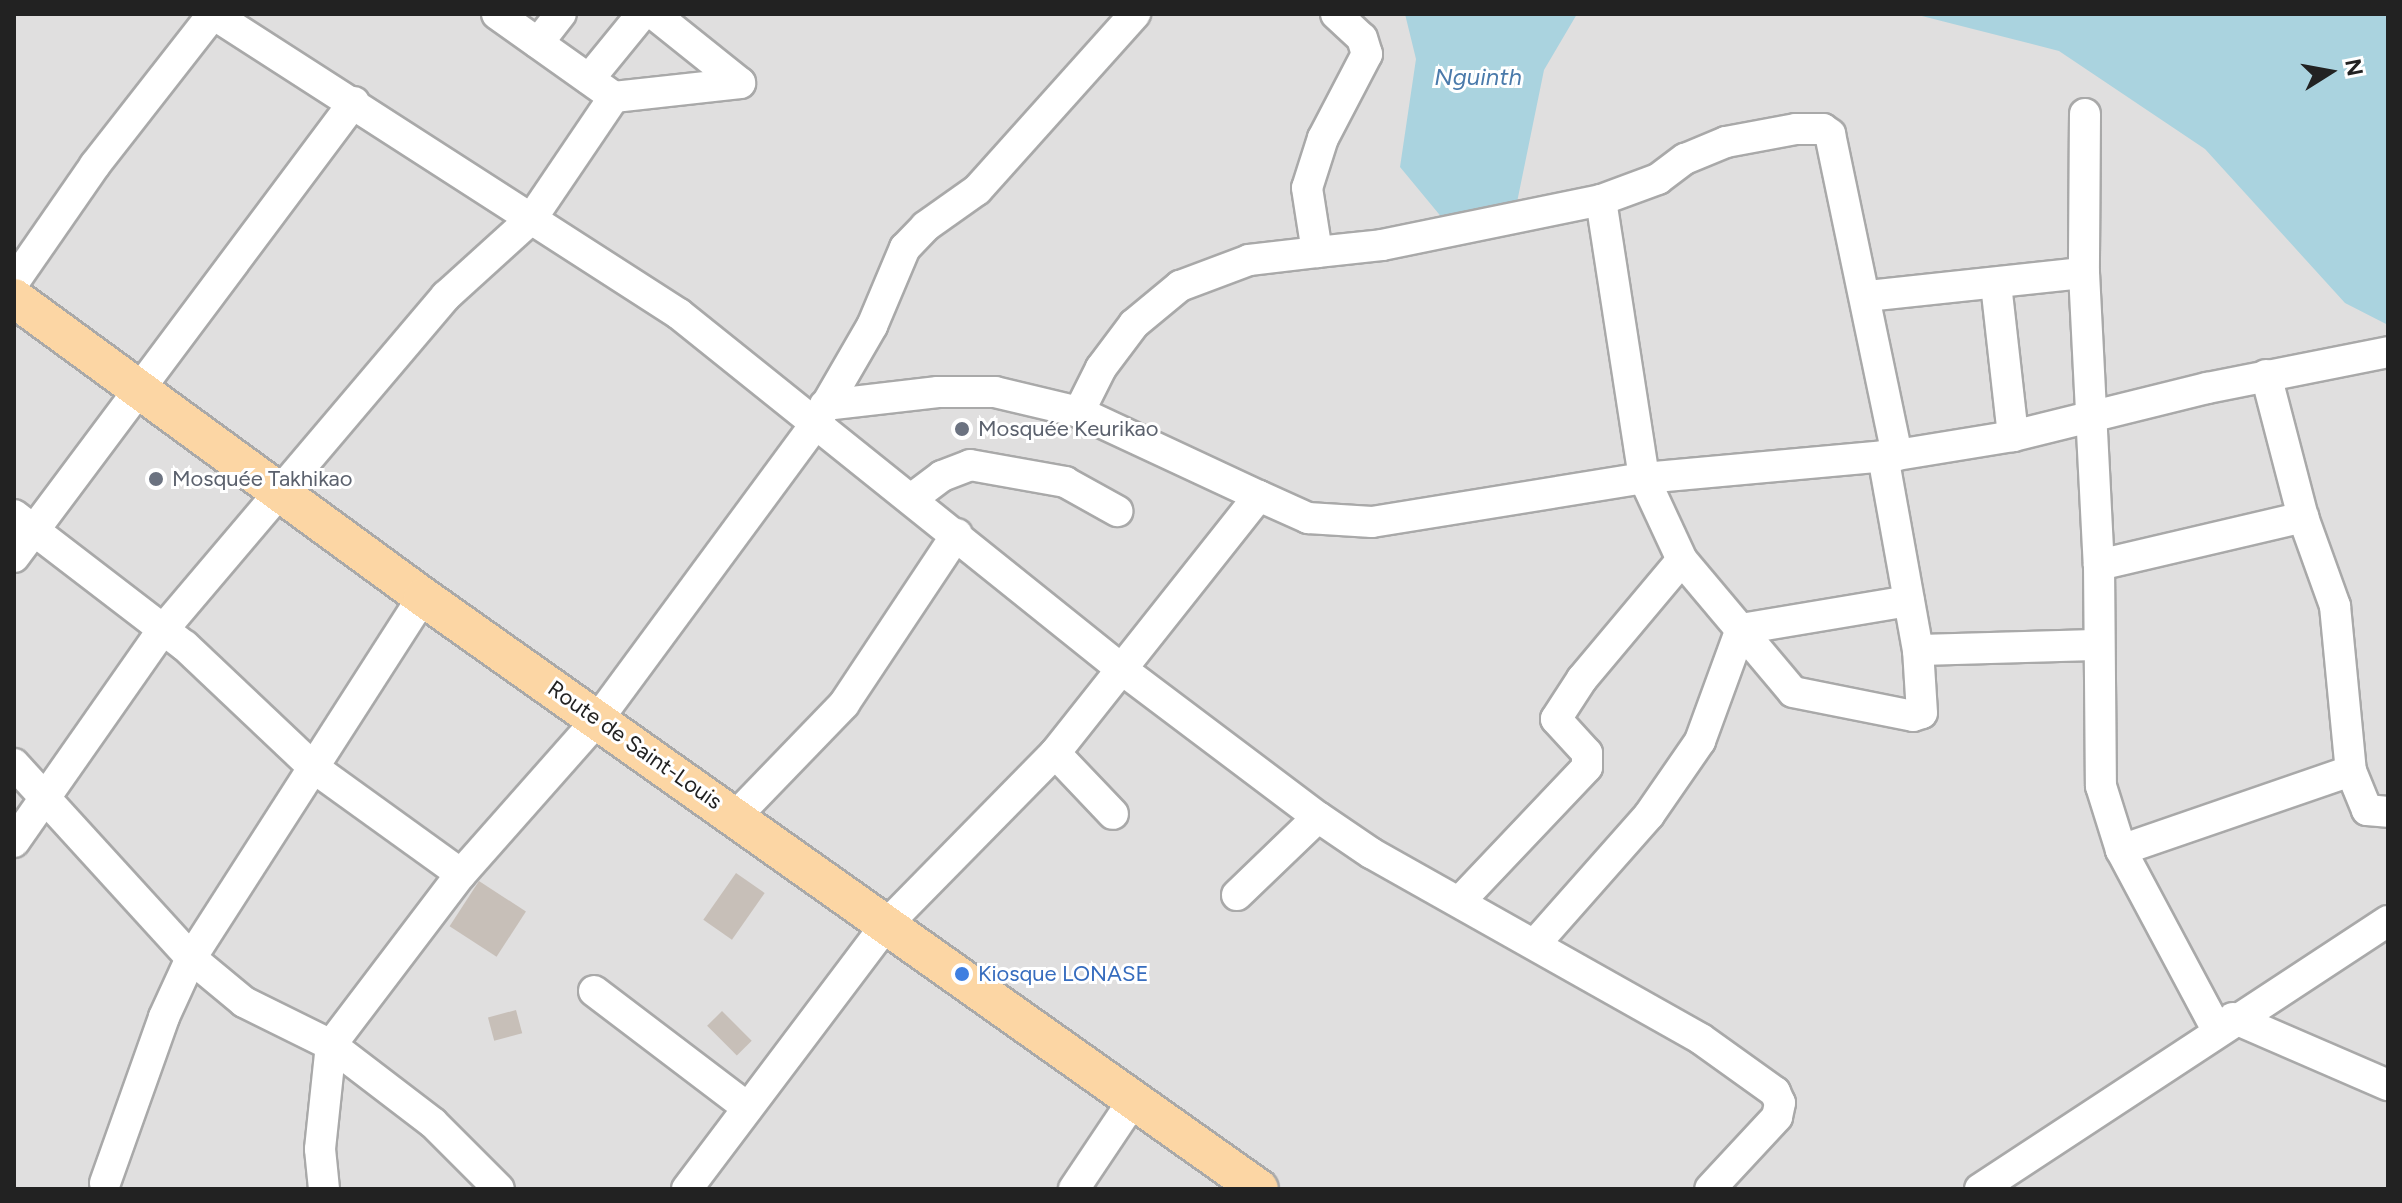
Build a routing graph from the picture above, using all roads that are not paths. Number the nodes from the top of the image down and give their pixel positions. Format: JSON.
{"nodes":[{"id":1,"x":213,"y":14,"type":"edge"},
{"id":2,"x":497,"y":14,"type":"edge"},
{"id":3,"x":561,"y":14,"type":"edge"},
{"id":4,"x":642,"y":14,"type":"edge"},
{"id":5,"x":654,"y":14,"type":"edge"},
{"id":6,"x":1135,"y":14,"type":"edge"},
{"id":7,"x":1336,"y":14,"type":"edge"},
{"id":8,"x":538,"y":43,"type":"junction"},
{"id":9,"x":589,"y":79,"type":"junction"},
{"id":10,"x":614,"y":97,"type":"junction"},
{"id":11,"x":354,"y":102,"type":"junction"},
{"id":12,"x":2085,"y":114,"type":"dead end"},
{"id":13,"x":1601,"y":200,"type":"junction"},
{"id":14,"x":532,"y":218,"type":"junction"},
{"id":15,"x":1317,"y":252,"type":"junction"},
{"id":16,"x":2084,"y":273,"type":"junction"},
{"id":17,"x":14,"y":282,"type":"edge"},
{"id":18,"x":1996,"y":284,"type":"junction"},
{"id":19,"x":1867,"y":296,"type":"junction"},
{"id":20,"x":14,"y":298,"type":"edge"},
{"id":21,"x":2388,"y":352,"type":"edge"},
{"id":22,"x":2266,"y":375,"type":"junction"},
{"id":23,"x":143,"y":390,"type":"junction"},
{"id":24,"x":1079,"y":412,"type":"junction"},
{"id":25,"x":819,"y":416,"type":"junction"},
{"id":26,"x":2091,"y":420,"type":"junction"},
{"id":27,"x":2013,"y":436,"type":"junction"},
{"id":28,"x":1890,"y":456,"type":"junction"},
{"id":29,"x":1644,"y":478,"type":"junction"},
{"id":30,"x":279,"y":488,"type":"junction"},
{"id":31,"x":1259,"y":496,"type":"junction"},
{"id":32,"x":914,"y":497,"type":"junction"},
{"id":33,"x":1117,"y":511,"type":"dead end"},
{"id":34,"x":2303,"y":517,"type":"junction"},
{"id":35,"x":24,"y":522,"type":"edge"},
{"id":36,"x":957,"y":534,"type":"junction"},
{"id":37,"x":14,"y":557,"type":"edge"},
{"id":38,"x":1682,"y":560,"type":"junction"},
{"id":39,"x":2099,"y":565,"type":"junction"},
{"id":40,"x":423,"y":597,"type":"junction"},
{"id":41,"x":1909,"y":601,"type":"junction"},
{"id":42,"x":1741,"y":629,"type":"junction"},
{"id":43,"x":161,"y":632,"type":"junction"},
{"id":44,"x":2097,"y":645,"type":"junction"},
{"id":45,"x":1918,"y":650,"type":"junction"},
{"id":46,"x":1120,"y":668,"type":"junction"},
{"id":47,"x":598,"y":719,"type":"junction"},
{"id":48,"x":1055,"y":753,"type":"junction"},
{"id":49,"x":14,"y":764,"type":"edge"},
{"id":50,"x":314,"y":768,"type":"junction"},
{"id":51,"x":2351,"y":771,"type":"junction"},
{"id":52,"x":46,"y":799,"type":"junction"},
{"id":53,"x":2388,"y":812,"type":"edge"},
{"id":54,"x":1113,"y":814,"type":"dead end"},
{"id":55,"x":736,"y":816,"type":"junction"},
{"id":56,"x":1318,"y":817,"type":"junction"},
{"id":57,"x":14,"y":842,"type":"edge"},
{"id":58,"x":2121,"y":850,"type":"junction"},
{"id":59,"x":461,"y":874,"type":"junction"},
{"id":60,"x":1237,"y":895,"type":"dead end"},
{"id":61,"x":1461,"y":900,"type":"junction"},
{"id":62,"x":2388,"y":921,"type":"edge"},
{"id":63,"x":887,"y":924,"type":"junction"},
{"id":64,"x":1535,"y":944,"type":"junction"},
{"id":65,"x":191,"y":958,"type":"junction"},
{"id":66,"x":594,"y":991,"type":"dead end"},
{"id":67,"x":2225,"y":1024,"type":"junction"},
{"id":68,"x":331,"y":1045,"type":"junction"},
{"id":69,"x":2388,"y":1085,"type":"edge"},
{"id":70,"x":1133,"y":1101,"type":"junction"},
{"id":71,"x":748,"y":1108,"type":"junction"},
{"id":72,"x":105,"y":1183,"type":"dead end"},
{"id":73,"x":324,"y":1189,"type":"edge"},
{"id":74,"x":499,"y":1189,"type":"edge"},
{"id":75,"x":687,"y":1189,"type":"edge"},
{"id":76,"x":1074,"y":1189,"type":"edge"},
{"id":77,"x":1259,"y":1189,"type":"edge"},
{"id":78,"x":1710,"y":1189,"type":"edge"},
{"id":79,"x":1980,"y":1189,"type":"edge"}],
"edges":[{"from":1,"to":11,"type":"street"},
{"from":1,"to":17,"type":"street"},
{"from":2,"to":8,"type":"street"},
{"from":3,"to":8,"type":"street"},
{"from":4,"to":9,"type":"street"},
{"from":5,"to":10,"type":"street"},
{"from":6,"to":25,"type":"street"},
{"from":7,"to":15,"type":"street"},
{"from":8,"to":9,"type":"street"},
{"from":9,"to":10,"type":"street"},
{"from":10,"to":14,"type":"street"},
{"from":11,"to":14,"type":"street"},
{"from":11,"to":23,"type":"street"},
{"from":12,"to":16,"type":"street"},
{"from":13,"to":15,"type":"street"},
{"from":13,"to":19,"type":"street"},
{"from":13,"to":29,"type":"street"},
{"from":14,"to":25,"type":"street"},
{"from":14,"to":30,"type":"street"},
{"from":15,"to":24,"type":"street"},
{"from":16,"to":18,"type":"street"},
{"from":16,"to":26,"type":"street"},
{"from":18,"to":19,"type":"street"},
{"from":18,"to":27,"type":"street"},
{"from":19,"to":28,"type":"street"},
{"from":20,"to":23,"type":"main road","name":"Route de Saint-Louis"},
{"from":21,"to":22,"type":"street"},
{"from":22,"to":26,"type":"street"},
{"from":22,"to":34,"type":"street"},
{"from":23,"to":30,"type":"main road","name":"Route de Saint-Louis"},
{"from":23,"to":35,"type":"street"},
{"from":24,"to":25,"type":"street"},
{"from":24,"to":31,"type":"street"},
{"from":25,"to":32,"type":"street"},
{"from":25,"to":47,"type":"street"},
{"from":26,"to":27,"type":"street"},
{"from":26,"to":39,"type":"street"},
{"from":27,"to":28,"type":"street"},
{"from":28,"to":29,"type":"street"},
{"from":28,"to":41,"type":"street"},
{"from":29,"to":31,"type":"street"},
{"from":29,"to":38,"type":"street"},
{"from":30,"to":40,"type":"main road","name":"Route de Saint-Louis"},
{"from":30,"to":43,"type":"street"},
{"from":31,"to":46,"type":"street"},
{"from":32,"to":33,"type":"street"},
{"from":32,"to":36,"type":"street"},
{"from":34,"to":39,"type":"street"},
{"from":34,"to":51,"type":"street"},
{"from":35,"to":37,"type":"street"},
{"from":35,"to":43,"type":"street"},
{"from":36,"to":46,"type":"street"},
{"from":36,"to":55,"type":"street"},
{"from":38,"to":42,"type":"street"},
{"from":38,"to":61,"type":"street"},
{"from":39,"to":44,"type":"street"},
{"from":40,"to":47,"type":"main road","name":"Route de Saint-Louis"},
{"from":40,"to":50,"type":"street"},
{"from":41,"to":42,"type":"street"},
{"from":41,"to":45,"type":"street"},
{"from":42,"to":45,"type":"street"},
{"from":42,"to":64,"type":"street"},
{"from":43,"to":50,"type":"street"},
{"from":43,"to":52,"type":"street"},
{"from":44,"to":45,"type":"street"},
{"from":44,"to":58,"type":"street"},
{"from":46,"to":48,"type":"street"},
{"from":46,"to":56,"type":"street"},
{"from":47,"to":55,"type":"main road","name":"Route de Saint-Louis"},
{"from":47,"to":59,"type":"street"},
{"from":48,"to":54,"type":"street"},
{"from":48,"to":63,"type":"street"},
{"from":49,"to":52,"type":"street"},
{"from":50,"to":59,"type":"street"},
{"from":50,"to":65,"type":"street"},
{"from":51,"to":53,"type":"street"},
{"from":51,"to":58,"type":"street"},
{"from":52,"to":57,"type":"street"},
{"from":52,"to":65,"type":"street"},
{"from":55,"to":63,"type":"main road","name":"Route de Saint-Louis"},
{"from":56,"to":60,"type":"street"},
{"from":56,"to":61,"type":"street"},
{"from":58,"to":67,"type":"street"},
{"from":59,"to":68,"type":"street"},
{"from":61,"to":64,"type":"street"},
{"from":62,"to":67,"type":"street"},
{"from":63,"to":70,"type":"main road","name":"Route de Saint-Louis"},
{"from":63,"to":71,"type":"street"},
{"from":64,"to":78,"type":"street"},
{"from":65,"to":68,"type":"street"},
{"from":65,"to":72,"type":"street"},
{"from":66,"to":71,"type":"street"},
{"from":67,"to":69,"type":"street"},
{"from":67,"to":79,"type":"street"},
{"from":68,"to":73,"type":"street"},
{"from":68,"to":74,"type":"street"},
{"from":70,"to":76,"type":"street"},
{"from":70,"to":77,"type":"main road","name":"Route de Saint-Louis"},
{"from":71,"to":75,"type":"street"}]}
